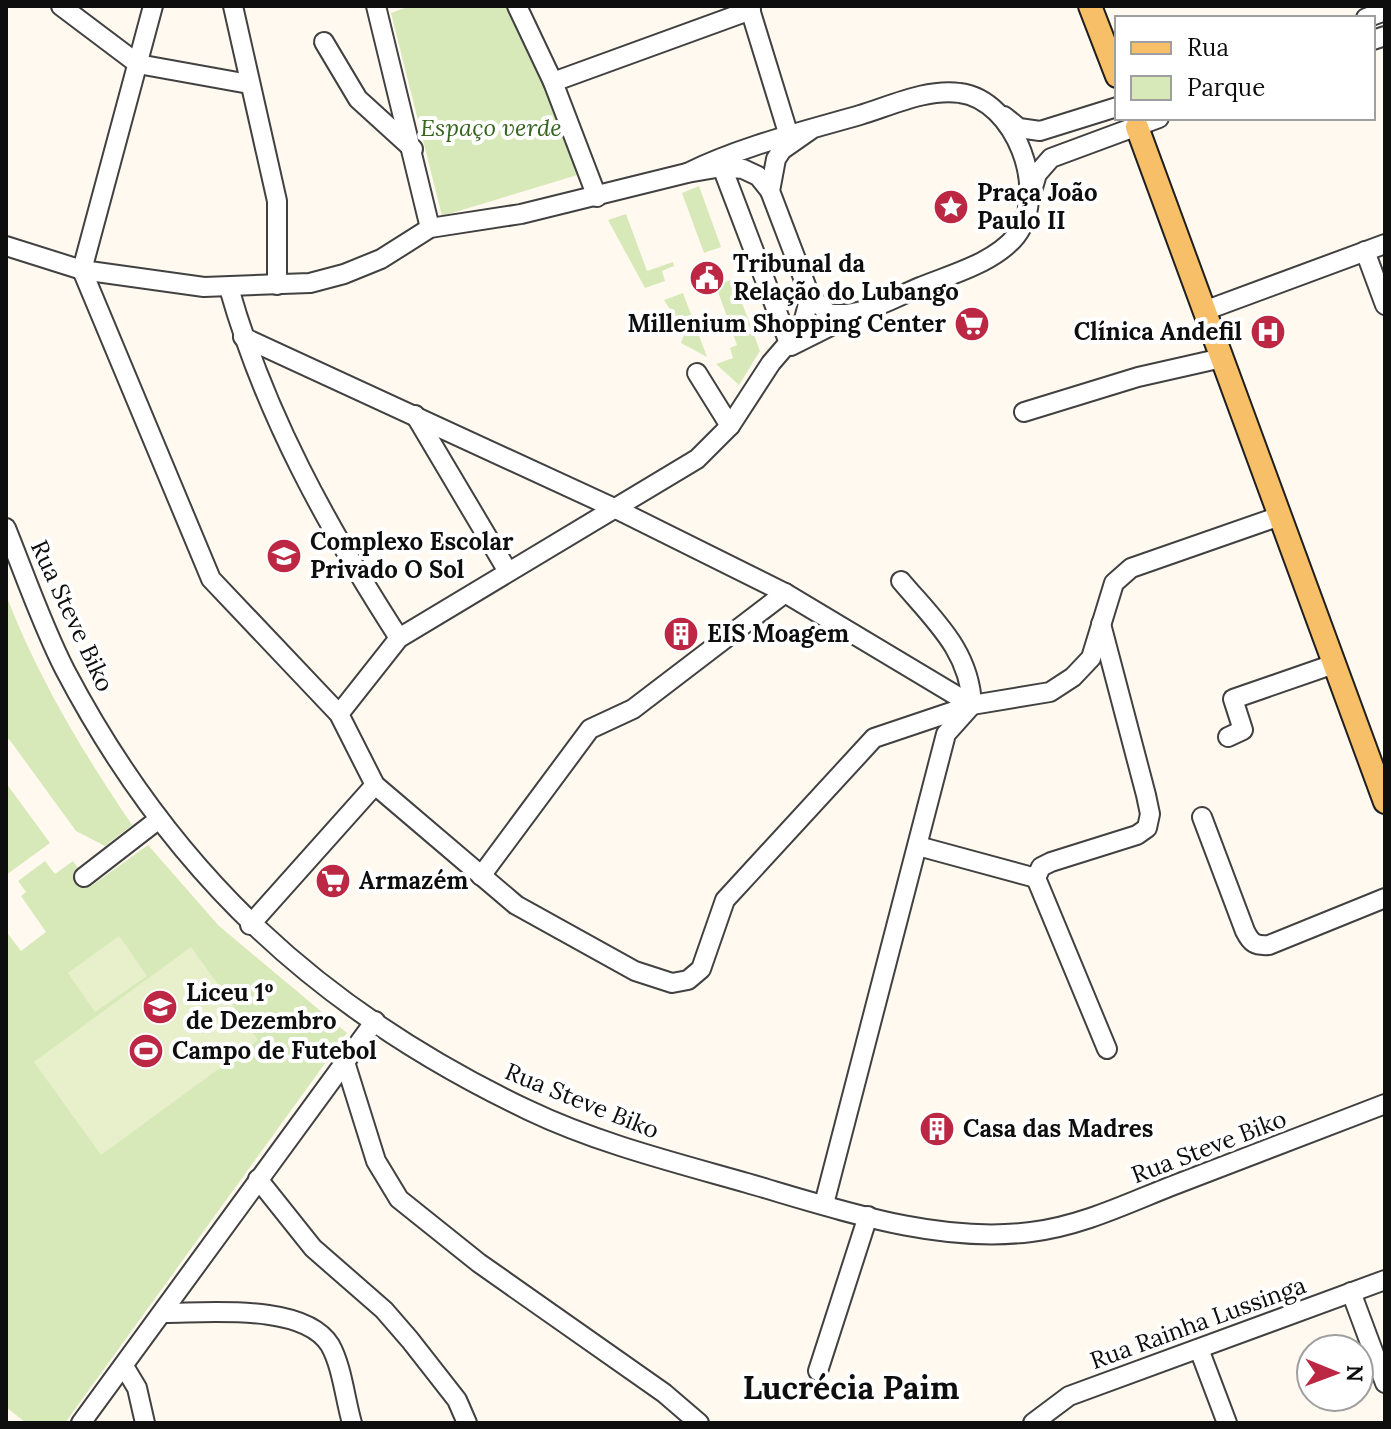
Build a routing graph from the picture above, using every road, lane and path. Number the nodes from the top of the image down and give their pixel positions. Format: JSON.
{"nodes":[{"id":1,"x":61,"y":6,"type":"edge"},
{"id":2,"x":153,"y":6,"type":"edge"},
{"id":3,"x":233,"y":6,"type":"edge"},
{"id":4,"x":517,"y":6,"type":"edge"},
{"id":5,"x":1090,"y":6,"type":"edge"},
{"id":6,"x":750,"y":8,"type":"edge"},
{"id":7,"x":377,"y":14,"type":"edge"},
{"id":8,"x":324,"y":42,"type":"dead end"},
{"id":9,"x":138,"y":64,"type":"junction"},
{"id":10,"x":1115,"y":71,"type":"edge"},
{"id":11,"x":553,"y":82,"type":"junction"},
{"id":12,"x":249,"y":84,"type":"junction"},
{"id":13,"x":987,"y":103,"type":"junction"},
{"id":14,"x":1115,"y":108,"type":"edge"},
{"id":15,"x":1134,"y":121,"type":"edge"},
{"id":16,"x":812,"y":129,"type":"junction"},
{"id":17,"x":789,"y":136,"type":"junction"},
{"id":18,"x":413,"y":149,"type":"junction"},
{"id":19,"x":722,"y":167,"type":"junction"},
{"id":20,"x":687,"y":173,"type":"junction"},
{"id":21,"x":770,"y":191,"type":"junction"},
{"id":22,"x":597,"y":197,"type":"junction"},
{"id":23,"x":1027,"y":213,"type":"junction"},
{"id":24,"x":430,"y":228,"type":"junction"},
{"id":25,"x":1385,"y":244,"type":"edge"},
{"id":26,"x":6,"y":246,"type":"edge"},
{"id":27,"x":1365,"y":251,"type":"junction"},
{"id":28,"x":82,"y":270,"type":"junction"},
{"id":29,"x":277,"y":285,"type":"junction"},
{"id":30,"x":229,"y":288,"type":"junction"},
{"id":31,"x":810,"y":296,"type":"junction"},
{"id":32,"x":1385,"y":305,"type":"edge"},
{"id":33,"x":1204,"y":311,"type":"junction"},
{"id":34,"x":856,"y":314,"type":"junction"},
{"id":35,"x":243,"y":337,"type":"junction"},
{"id":36,"x":785,"y":347,"type":"junction"},
{"id":37,"x":1222,"y":358,"type":"junction"},
{"id":38,"x":697,"y":373,"type":"dead end"},
{"id":39,"x":1024,"y":412,"type":"dead end"},
{"id":40,"x":415,"y":415,"type":"junction"},
{"id":41,"x":730,"y":426,"type":"junction"},
{"id":42,"x":614,"y":508,"type":"junction"},
{"id":43,"x":1280,"y":516,"type":"junction"},
{"id":44,"x":6,"y":528,"type":"edge"},
{"id":45,"x":507,"y":570,"type":"junction"},
{"id":46,"x":901,"y":581,"type":"dead end"},
{"id":47,"x":785,"y":593,"type":"junction"},
{"id":48,"x":1100,"y":621,"type":"junction"},
{"id":49,"x":399,"y":638,"type":"junction"},
{"id":50,"x":1334,"y":664,"type":"junction"},
{"id":51,"x":972,"y":705,"type":"junction"},
{"id":52,"x":339,"y":714,"type":"junction"},
{"id":53,"x":1228,"y":737,"type":"dead end"},
{"id":54,"x":375,"y":785,"type":"junction"},
{"id":55,"x":1385,"y":802,"type":"edge"},
{"id":56,"x":1202,"y":817,"type":"dead end"},
{"id":57,"x":159,"y":819,"type":"junction"},
{"id":58,"x":918,"y":846,"type":"junction"},
{"id":59,"x":481,"y":876,"type":"junction"},
{"id":60,"x":84,"y":877,"type":"dead end"},
{"id":61,"x":1036,"y":878,"type":"junction"},
{"id":62,"x":1385,"y":898,"type":"edge"},
{"id":63,"x":250,"y":925,"type":"junction"},
{"id":64,"x":375,"y":1021,"type":"junction"},
{"id":65,"x":1107,"y":1049,"type":"dead end"},
{"id":66,"x":345,"y":1062,"type":"junction"},
{"id":67,"x":1385,"y":1104,"type":"edge"},
{"id":68,"x":258,"y":1179,"type":"junction"},
{"id":69,"x":824,"y":1204,"type":"junction"},
{"id":70,"x":868,"y":1216,"type":"junction"},
{"id":71,"x":1385,"y":1280,"type":"edge"},
{"id":72,"x":1351,"y":1292,"type":"junction"},
{"id":73,"x":164,"y":1313,"type":"junction"},
{"id":74,"x":1199,"y":1349,"type":"junction"},
{"id":75,"x":125,"y":1368,"type":"junction"},
{"id":76,"x":818,"y":1371,"type":"dead end"},
{"id":77,"x":1385,"y":1383,"type":"edge"},
{"id":78,"x":145,"y":1422,"type":"edge"},
{"id":79,"x":81,"y":1423,"type":"edge"},
{"id":80,"x":352,"y":1423,"type":"edge"},
{"id":81,"x":467,"y":1423,"type":"edge"},
{"id":82,"x":699,"y":1423,"type":"edge"},
{"id":83,"x":1033,"y":1423,"type":"edge"},
{"id":84,"x":1227,"y":1423,"type":"edge"}],
"edges":[{"from":1,"to":9,"type":"street"},
{"from":2,"to":9,"type":"street"},
{"from":3,"to":12,"type":"street"},
{"from":4,"to":11,"type":"street"},
{"from":5,"to":10,"type":"main road"},
{"from":6,"to":11,"type":"street"},
{"from":6,"to":17,"type":"street"},
{"from":7,"to":18,"type":"street"},
{"from":8,"to":18,"type":"street"},
{"from":9,"to":12,"type":"street"},
{"from":9,"to":28,"type":"street"},
{"from":11,"to":22,"type":"street"},
{"from":12,"to":29,"type":"street"},
{"from":13,"to":14,"type":"street"},
{"from":13,"to":16,"type":"street"},
{"from":13,"to":23,"type":"street"},
{"from":15,"to":23,"type":"street"},
{"from":15,"to":33,"type":"main road"},
{"from":16,"to":17,"type":"street"},
{"from":16,"to":21,"type":"street"},
{"from":17,"to":20,"type":"street"},
{"from":18,"to":24,"type":"street"},
{"from":19,"to":20,"type":"street"},
{"from":19,"to":21,"type":"street"},
{"from":19,"to":36,"type":"street"},
{"from":20,"to":22,"type":"street"},
{"from":21,"to":31,"type":"street"},
{"from":22,"to":24,"type":"street"},
{"from":23,"to":34,"type":"street"},
{"from":24,"to":29,"type":"street"},
{"from":25,"to":27,"type":"street"},
{"from":26,"to":28,"type":"street"},
{"from":27,"to":32,"type":"street"},
{"from":27,"to":33,"type":"street"},
{"from":28,"to":30,"type":"street"},
{"from":28,"to":52,"type":"street"},
{"from":29,"to":30,"type":"street"},
{"from":30,"to":35,"type":"street"},
{"from":31,"to":34,"type":"street"},
{"from":31,"to":36,"type":"street"},
{"from":33,"to":37,"type":"main road"},
{"from":34,"to":36,"type":"street"},
{"from":35,"to":40,"type":"street"},
{"from":35,"to":49,"type":"street"},
{"from":36,"to":41,"type":"street"},
{"from":37,"to":39,"type":"street"},
{"from":37,"to":43,"type":"main road"},
{"from":38,"to":41,"type":"street"},
{"from":40,"to":42,"type":"street"},
{"from":40,"to":45,"type":"street"},
{"from":41,"to":42,"type":"street"},
{"from":42,"to":45,"type":"street"},
{"from":42,"to":47,"type":"street"},
{"from":43,"to":48,"type":"street"},
{"from":43,"to":50,"type":"main road"},
{"from":44,"to":57,"type":"street","name":"Rua Steve Biko"},
{"from":45,"to":49,"type":"street"},
{"from":46,"to":51,"type":"street"},
{"from":47,"to":51,"type":"street"},
{"from":47,"to":59,"type":"street"},
{"from":48,"to":51,"type":"street"},
{"from":48,"to":61,"type":"street"},
{"from":49,"to":52,"type":"street"},
{"from":50,"to":53,"type":"street"},
{"from":50,"to":55,"type":"main road"},
{"from":51,"to":58,"type":"street"},
{"from":51,"to":59,"type":"street"},
{"from":52,"to":54,"type":"street"},
{"from":54,"to":59,"type":"street"},
{"from":54,"to":63,"type":"street"},
{"from":56,"to":62,"type":"street"},
{"from":57,"to":60,"type":"street"},
{"from":57,"to":63,"type":"street","name":"Rua Steve Biko"},
{"from":58,"to":61,"type":"street"},
{"from":58,"to":69,"type":"street"},
{"from":61,"to":65,"type":"street"},
{"from":63,"to":64,"type":"street","name":"Rua Steve Biko"},
{"from":64,"to":66,"type":"street"},
{"from":64,"to":69,"type":"street","name":"Rua Steve Biko"},
{"from":66,"to":68,"type":"street"},
{"from":66,"to":82,"type":"street"},
{"from":67,"to":70,"type":"street","name":"Rua Steve Biko"},
{"from":68,"to":73,"type":"street"},
{"from":68,"to":81,"type":"street"},
{"from":69,"to":70,"type":"street","name":"Rua Steve Biko"},
{"from":70,"to":76,"type":"street"},
{"from":71,"to":72,"type":"street","name":"Rua Rainha Lussinga"},
{"from":72,"to":74,"type":"street","name":"Rua Rainha Lussinga"},
{"from":72,"to":77,"type":"street"},
{"from":73,"to":75,"type":"street"},
{"from":73,"to":80,"type":"street"},
{"from":74,"to":83,"type":"street","name":"Rua Rainha Lussinga"},
{"from":74,"to":84,"type":"street"},
{"from":75,"to":78,"type":"street"},
{"from":75,"to":79,"type":"street"}]}
